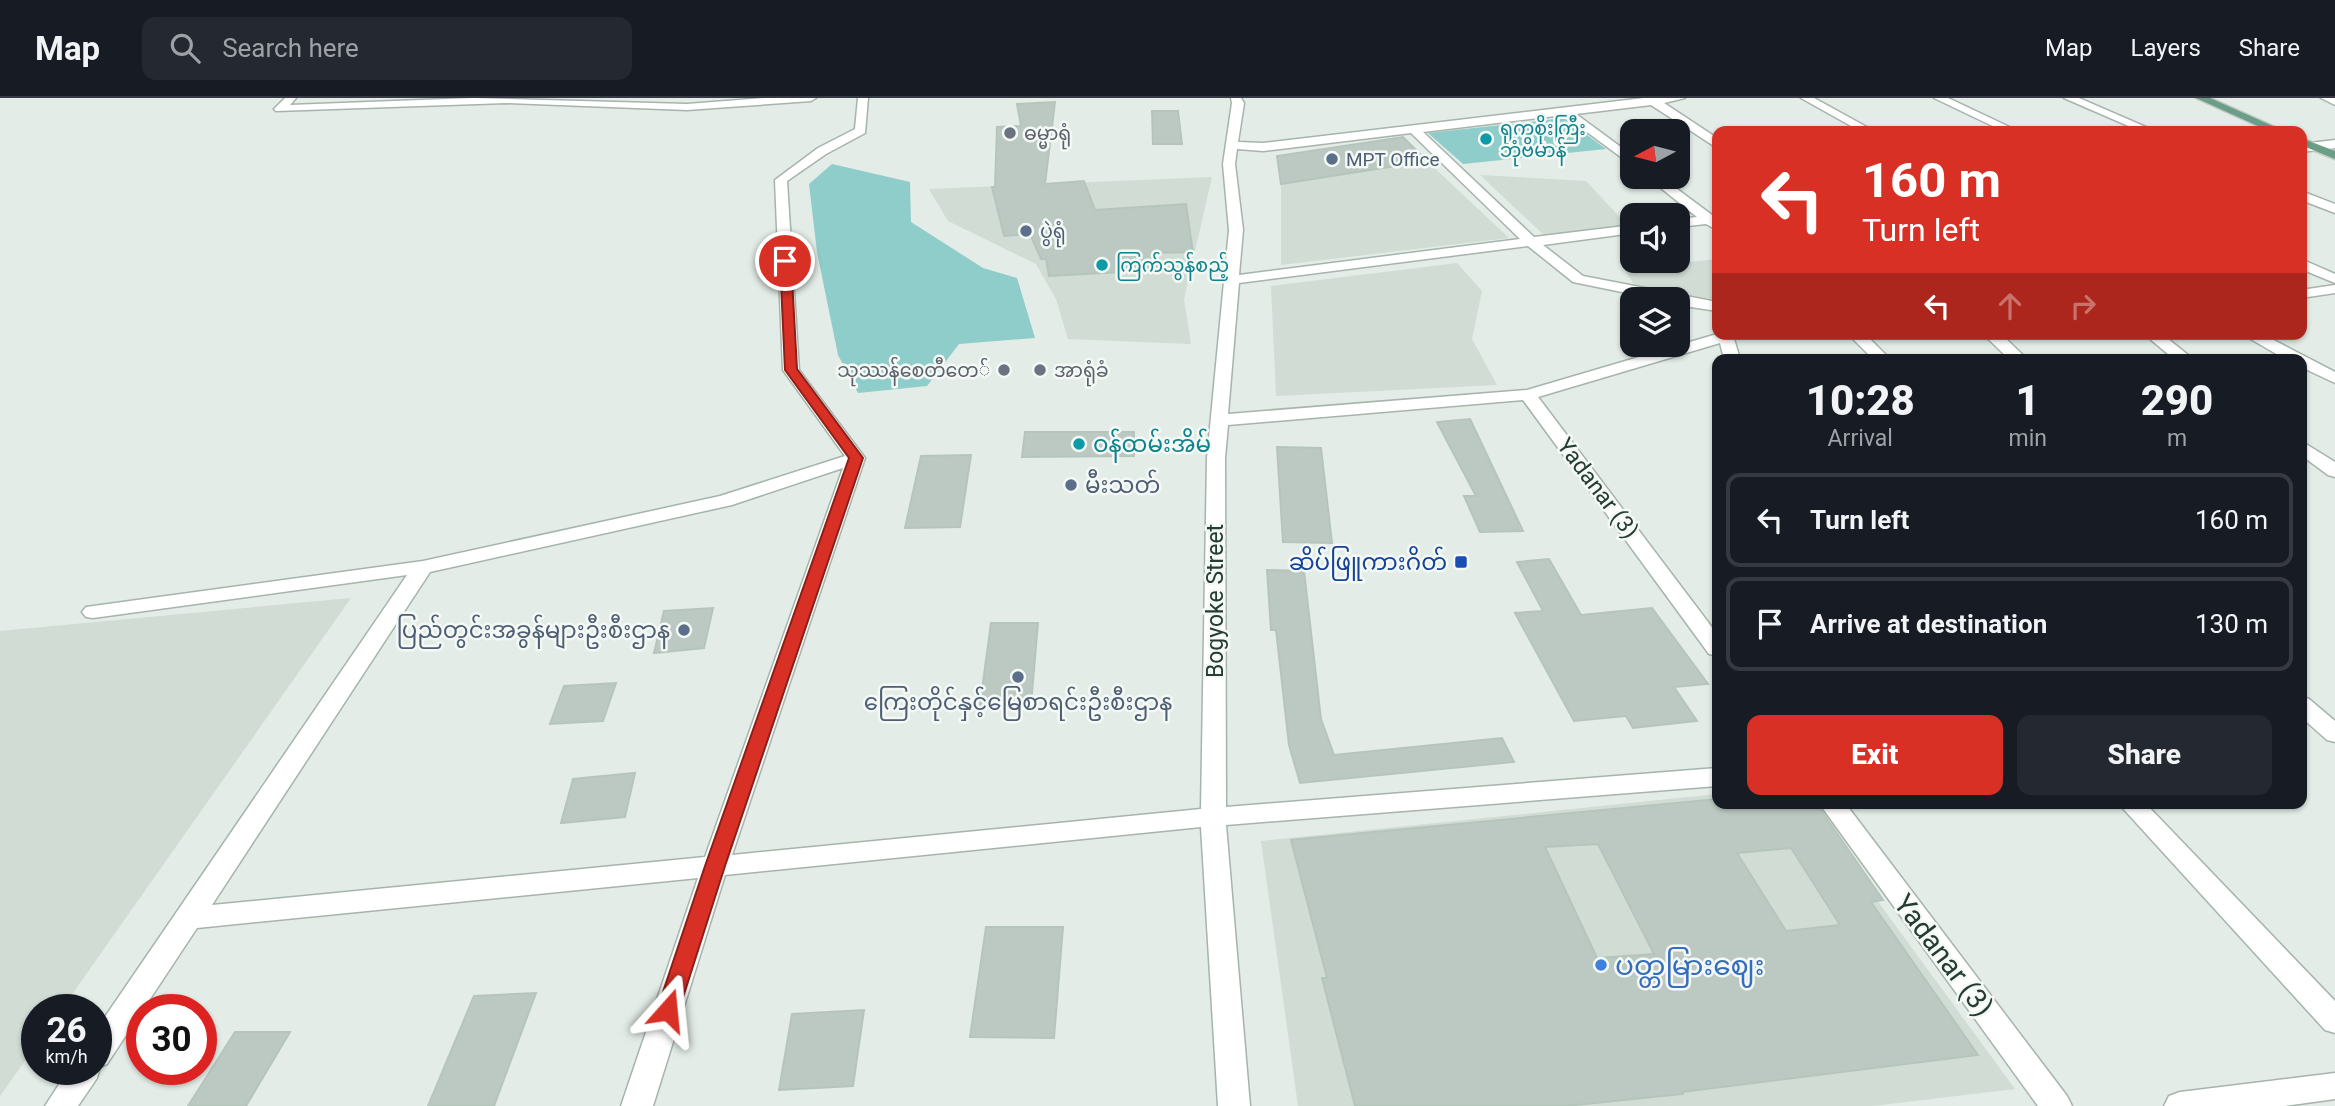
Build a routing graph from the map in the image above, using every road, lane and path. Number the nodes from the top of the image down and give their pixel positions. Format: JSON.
{"nodes":[{"id":1,"x":291,"y":98,"type":"edge"},
{"id":2,"x":811,"y":98,"type":"edge"},
{"id":3,"x":863,"y":98,"type":"edge"},
{"id":4,"x":1236,"y":98,"type":"edge"},
{"id":5,"x":1680,"y":98,"type":"edge"},
{"id":6,"x":1805,"y":98,"type":"edge"},
{"id":7,"x":1939,"y":98,"type":"edge"},
{"id":8,"x":2068,"y":98,"type":"edge"},
{"id":9,"x":2201,"y":98,"type":"edge"},
{"id":10,"x":2326,"y":98,"type":"edge"},
{"id":11,"x":526,"y":99,"type":"edge"},
{"id":12,"x":1651,"y":99,"type":"edge"},
{"id":13,"x":2335,"y":102,"type":"edge"},
{"id":14,"x":1566,"y":111,"type":"junction"},
{"id":15,"x":1858,"y":126,"type":"edge"},
{"id":16,"x":2001,"y":126,"type":"edge"},
{"id":17,"x":2137,"y":126,"type":"edge"},
{"id":18,"x":2266,"y":126,"type":"edge"},
{"id":19,"x":1412,"y":128,"type":"junction"},
{"id":20,"x":1712,"y":141,"type":"edge"},
{"id":21,"x":2335,"y":144,"type":"edge"},
{"id":22,"x":1232,"y":145,"type":"junction"},
{"id":23,"x":2308,"y":147,"type":"edge"},
{"id":24,"x":1620,"y":152,"type":"edge"},
{"id":25,"x":2335,"y":155,"type":"edge"},
{"id":26,"x":1670,"y":189,"type":"edge"},
{"id":27,"x":2307,"y":197,"type":"edge"},
{"id":28,"x":2335,"y":209,"type":"edge"},
{"id":29,"x":1712,"y":220,"type":"edge"},
{"id":30,"x":1712,"y":221,"type":"edge"},
{"id":31,"x":1690,"y":222,"type":"edge"},
{"id":32,"x":1620,"y":231,"type":"edge"},
{"id":33,"x":1531,"y":242,"type":"junction"},
{"id":34,"x":2307,"y":266,"type":"edge"},
{"id":35,"x":2335,"y":279,"type":"edge"},
{"id":36,"x":1231,"y":280,"type":"junction"},
{"id":37,"x":1620,"y":287,"type":"edge"},
{"id":38,"x":2335,"y":289,"type":"edge"},
{"id":39,"x":2307,"y":293,"type":"edge"},
{"id":40,"x":1690,"y":301,"type":"edge"},
{"id":41,"x":1712,"y":306,"type":"edge"},
{"id":42,"x":1717,"y":340,"type":"edge"},
{"id":43,"x":1862,"y":340,"type":"edge"},
{"id":44,"x":1998,"y":340,"type":"edge"},
{"id":45,"x":2160,"y":340,"type":"edge"},
{"id":46,"x":2262,"y":340,"type":"edge"},
{"id":47,"x":1877,"y":354,"type":"edge"},
{"id":48,"x":2013,"y":354,"type":"edge"},
{"id":49,"x":2178,"y":354,"type":"edge"},
{"id":50,"x":2288,"y":354,"type":"edge"},
{"id":51,"x":2307,"y":364,"type":"edge"},
{"id":52,"x":2335,"y":378,"type":"edge"},
{"id":53,"x":1528,"y":395,"type":"junction"},
{"id":54,"x":1219,"y":420,"type":"junction"},
{"id":55,"x":2307,"y":450,"type":"edge"},
{"id":56,"x":856,"y":458,"type":"junction"},
{"id":57,"x":2335,"y":471,"type":"edge"},
{"id":58,"x":424,"y":567,"type":"junction"},
{"id":59,"x":93,"y":612,"type":"dead end"},
{"id":60,"x":1712,"y":642,"type":"edge"},
{"id":61,"x":2307,"y":710,"type":"edge"},
{"id":62,"x":2324,"y":727,"type":"edge"},
{"id":63,"x":1712,"y":777,"type":"edge"},
{"id":64,"x":1835,"y":809,"type":"edge"},
{"id":65,"x":2136,"y":809,"type":"edge"},
{"id":66,"x":1213,"y":817,"type":"junction"},
{"id":67,"x":715,"y":866,"type":"junction"},
{"id":68,"x":189,"y":918,"type":"junction"},
{"id":69,"x":2335,"y":1021,"type":"edge"},
{"id":70,"x":112,"y":1031,"type":"edge"},
{"id":71,"x":75,"y":1085,"type":"edge"},
{"id":72,"x":2335,"y":1086,"type":"edge"},
{"id":73,"x":61,"y":1106,"type":"edge"},
{"id":74,"x":637,"y":1106,"type":"edge"},
{"id":75,"x":1234,"y":1106,"type":"edge"},
{"id":76,"x":2056,"y":1106,"type":"edge"},
{"id":77,"x":2180,"y":1106,"type":"edge"}],
"edges":[{"from":1,"to":11,"type":"street"},
{"from":2,"to":11,"type":"street"},
{"from":3,"to":56,"type":"street"},
{"from":4,"to":22,"type":"street","name":"Bogyoke Street"},
{"from":5,"to":12,"type":"street"},
{"from":6,"to":15,"type":"street"},
{"from":7,"to":16,"type":"street"},
{"from":8,"to":17,"type":"street"},
{"from":9,"to":18,"type":"main road"},
{"from":10,"to":13,"type":"street"},
{"from":12,"to":14,"type":"street"},
{"from":12,"to":20,"type":"street"},
{"from":14,"to":19,"type":"street"},
{"from":14,"to":24,"type":"street"},
{"from":19,"to":22,"type":"street"},
{"from":19,"to":33,"type":"street"},
{"from":21,"to":23,"type":"street"},
{"from":22,"to":36,"type":"street","name":"Bogyoke Street"},
{"from":23,"to":25,"type":"main road"},
{"from":26,"to":29,"type":"street"},
{"from":27,"to":28,"type":"street"},
{"from":30,"to":31,"type":"street"},
{"from":32,"to":33,"type":"street"},
{"from":33,"to":36,"type":"street"},
{"from":33,"to":37,"type":"street"},
{"from":34,"to":35,"type":"street"},
{"from":36,"to":54,"type":"street","name":"Bogyoke Street"},
{"from":38,"to":39,"type":"street"},
{"from":40,"to":41,"type":"street"},
{"from":42,"to":53,"type":"street"},
{"from":43,"to":47,"type":"street"},
{"from":44,"to":48,"type":"street"},
{"from":45,"to":49,"type":"street"},
{"from":46,"to":50,"type":"street"},
{"from":51,"to":52,"type":"street"},
{"from":53,"to":54,"type":"street"},
{"from":53,"to":60,"type":"street","name":"Yadanar (3)"},
{"from":54,"to":66,"type":"street","name":"Bogyoke Street"},
{"from":55,"to":57,"type":"street"},
{"from":56,"to":58,"type":"street"},
{"from":56,"to":67,"type":"street"},
{"from":58,"to":59,"type":"street"},
{"from":58,"to":68,"type":"street"},
{"from":61,"to":62,"type":"street"},
{"from":63,"to":66,"type":"street"},
{"from":64,"to":76,"type":"street","name":"Yadanar (3)"},
{"from":65,"to":69,"type":"street"},
{"from":66,"to":67,"type":"street"},
{"from":66,"to":75,"type":"street","name":"Bogyoke Street"},
{"from":67,"to":68,"type":"street"},
{"from":67,"to":74,"type":"street"},
{"from":68,"to":70,"type":"street"},
{"from":71,"to":73,"type":"street"},
{"from":72,"to":77,"type":"street"}]}
